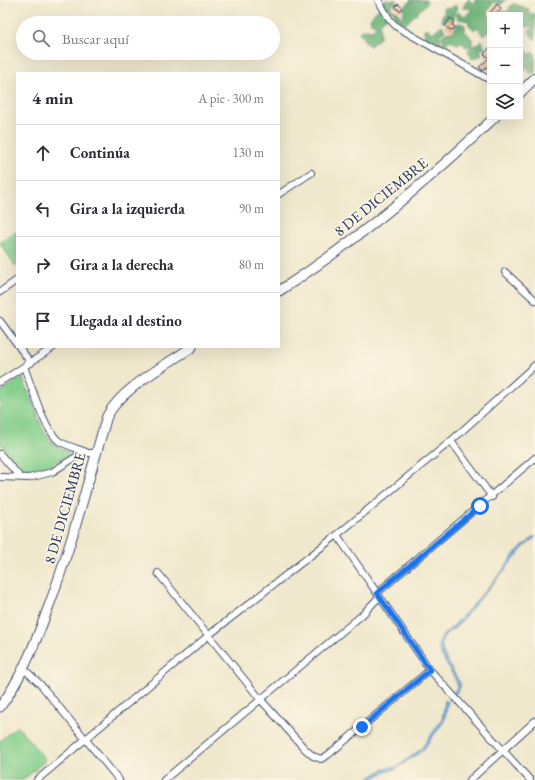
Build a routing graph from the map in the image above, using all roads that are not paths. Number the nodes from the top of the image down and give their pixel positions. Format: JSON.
{"nodes":[{"id":1,"x":378,"y":0,"type":"edge"},
{"id":2,"x":487,"y":78,"type":"edge"},
{"id":3,"x":535,"y":78,"type":"edge"},
{"id":4,"x":523,"y":89,"type":"edge"},
{"id":5,"x":491,"y":120,"type":"edge"},
{"id":6,"x":311,"y":172,"type":"dead end"},
{"id":7,"x":280,"y":193,"type":"edge"},
{"id":8,"x":505,"y":272,"type":"dead end"},
{"id":9,"x":16,"y":281,"type":"edge"},
{"id":10,"x":280,"y":290,"type":"edge"},
{"id":11,"x":0,"y":292,"type":"edge"},
{"id":12,"x":535,"y":300,"type":"edge"},
{"id":13,"x":0,"y":321,"type":"edge"},
{"id":14,"x":16,"y":343,"type":"edge"},
{"id":15,"x":20,"y":348,"type":"edge"},
{"id":16,"x":53,"y":348,"type":"edge"},
{"id":17,"x":191,"y":348,"type":"edge"},
{"id":18,"x":31,"y":363,"type":"junction"},
{"id":19,"x":535,"y":365,"type":"edge"},
{"id":20,"x":24,"y":367,"type":"junction"},
{"id":21,"x":0,"y":382,"type":"edge"},
{"id":22,"x":451,"y":441,"type":"junction"},
{"id":23,"x":86,"y":452,"type":"junction"},
{"id":24,"x":96,"y":453,"type":"junction"},
{"id":25,"x":0,"y":454,"type":"edge"},
{"id":26,"x":535,"y":458,"type":"edge"},
{"id":27,"x":0,"y":477,"type":"edge"},
{"id":28,"x":20,"y":477,"type":"junction"},
{"id":29,"x":492,"y":497,"type":"junction"},
{"id":30,"x":337,"y":535,"type":"junction"},
{"id":31,"x":158,"y":573,"type":"dead end"},
{"id":32,"x":378,"y":595,"type":"junction"},
{"id":33,"x":209,"y":635,"type":"junction"},
{"id":34,"x":23,"y":668,"type":"junction"},
{"id":35,"x":430,"y":670,"type":"junction"},
{"id":36,"x":261,"y":700,"type":"junction"},
{"id":37,"x":0,"y":707,"type":"edge"},
{"id":38,"x":535,"y":721,"type":"edge"},
{"id":39,"x":85,"y":738,"type":"junction"},
{"id":40,"x":502,"y":751,"type":"junction"},
{"id":41,"x":37,"y":780,"type":"edge"},
{"id":42,"x":119,"y":780,"type":"edge"},
{"id":43,"x":164,"y":780,"type":"edge"},
{"id":44,"x":470,"y":780,"type":"edge"},
{"id":45,"x":530,"y":780,"type":"edge"}],
"edges":[{"from":1,"to":2,"type":"street"},
{"from":3,"to":4,"type":"street"},
{"from":5,"to":10,"type":"street","name":"8 DE DICIEMBRE"},
{"from":6,"to":7,"type":"street"},
{"from":8,"to":12,"type":"street"},
{"from":9,"to":11,"type":"street"},
{"from":13,"to":14,"type":"street"},
{"from":15,"to":18,"type":"street"},
{"from":16,"to":18,"type":"street"},
{"from":17,"to":24,"type":"street","name":"8 DE DICIEMBRE"},
{"from":18,"to":20,"type":"street"},
{"from":19,"to":22,"type":"street"},
{"from":20,"to":21,"type":"street"},
{"from":20,"to":23,"type":"street"},
{"from":22,"to":29,"type":"street"},
{"from":22,"to":30,"type":"street"},
{"from":23,"to":24,"type":"street"},
{"from":23,"to":28,"type":"street"},
{"from":24,"to":34,"type":"street","name":"8 DE DICIEMBRE"},
{"from":25,"to":28,"type":"street"},
{"from":26,"to":29,"type":"street"},
{"from":27,"to":28,"type":"street"},
{"from":29,"to":32,"type":"street"},
{"from":30,"to":32,"type":"street"},
{"from":30,"to":33,"type":"street"},
{"from":31,"to":33,"type":"street"},
{"from":32,"to":35,"type":"street"},
{"from":32,"to":36,"type":"street"},
{"from":33,"to":36,"type":"street"},
{"from":33,"to":39,"type":"street"},
{"from":34,"to":37,"type":"street","name":"8 DE DICIEMBRE"},
{"from":34,"to":39,"type":"street"},
{"from":35,"to":36,"type":"street"},
{"from":35,"to":40,"type":"street"},
{"from":36,"to":43,"type":"street"},
{"from":38,"to":40,"type":"street"},
{"from":39,"to":41,"type":"street"},
{"from":39,"to":42,"type":"street"},
{"from":40,"to":44,"type":"street"},
{"from":40,"to":45,"type":"street"}]}
